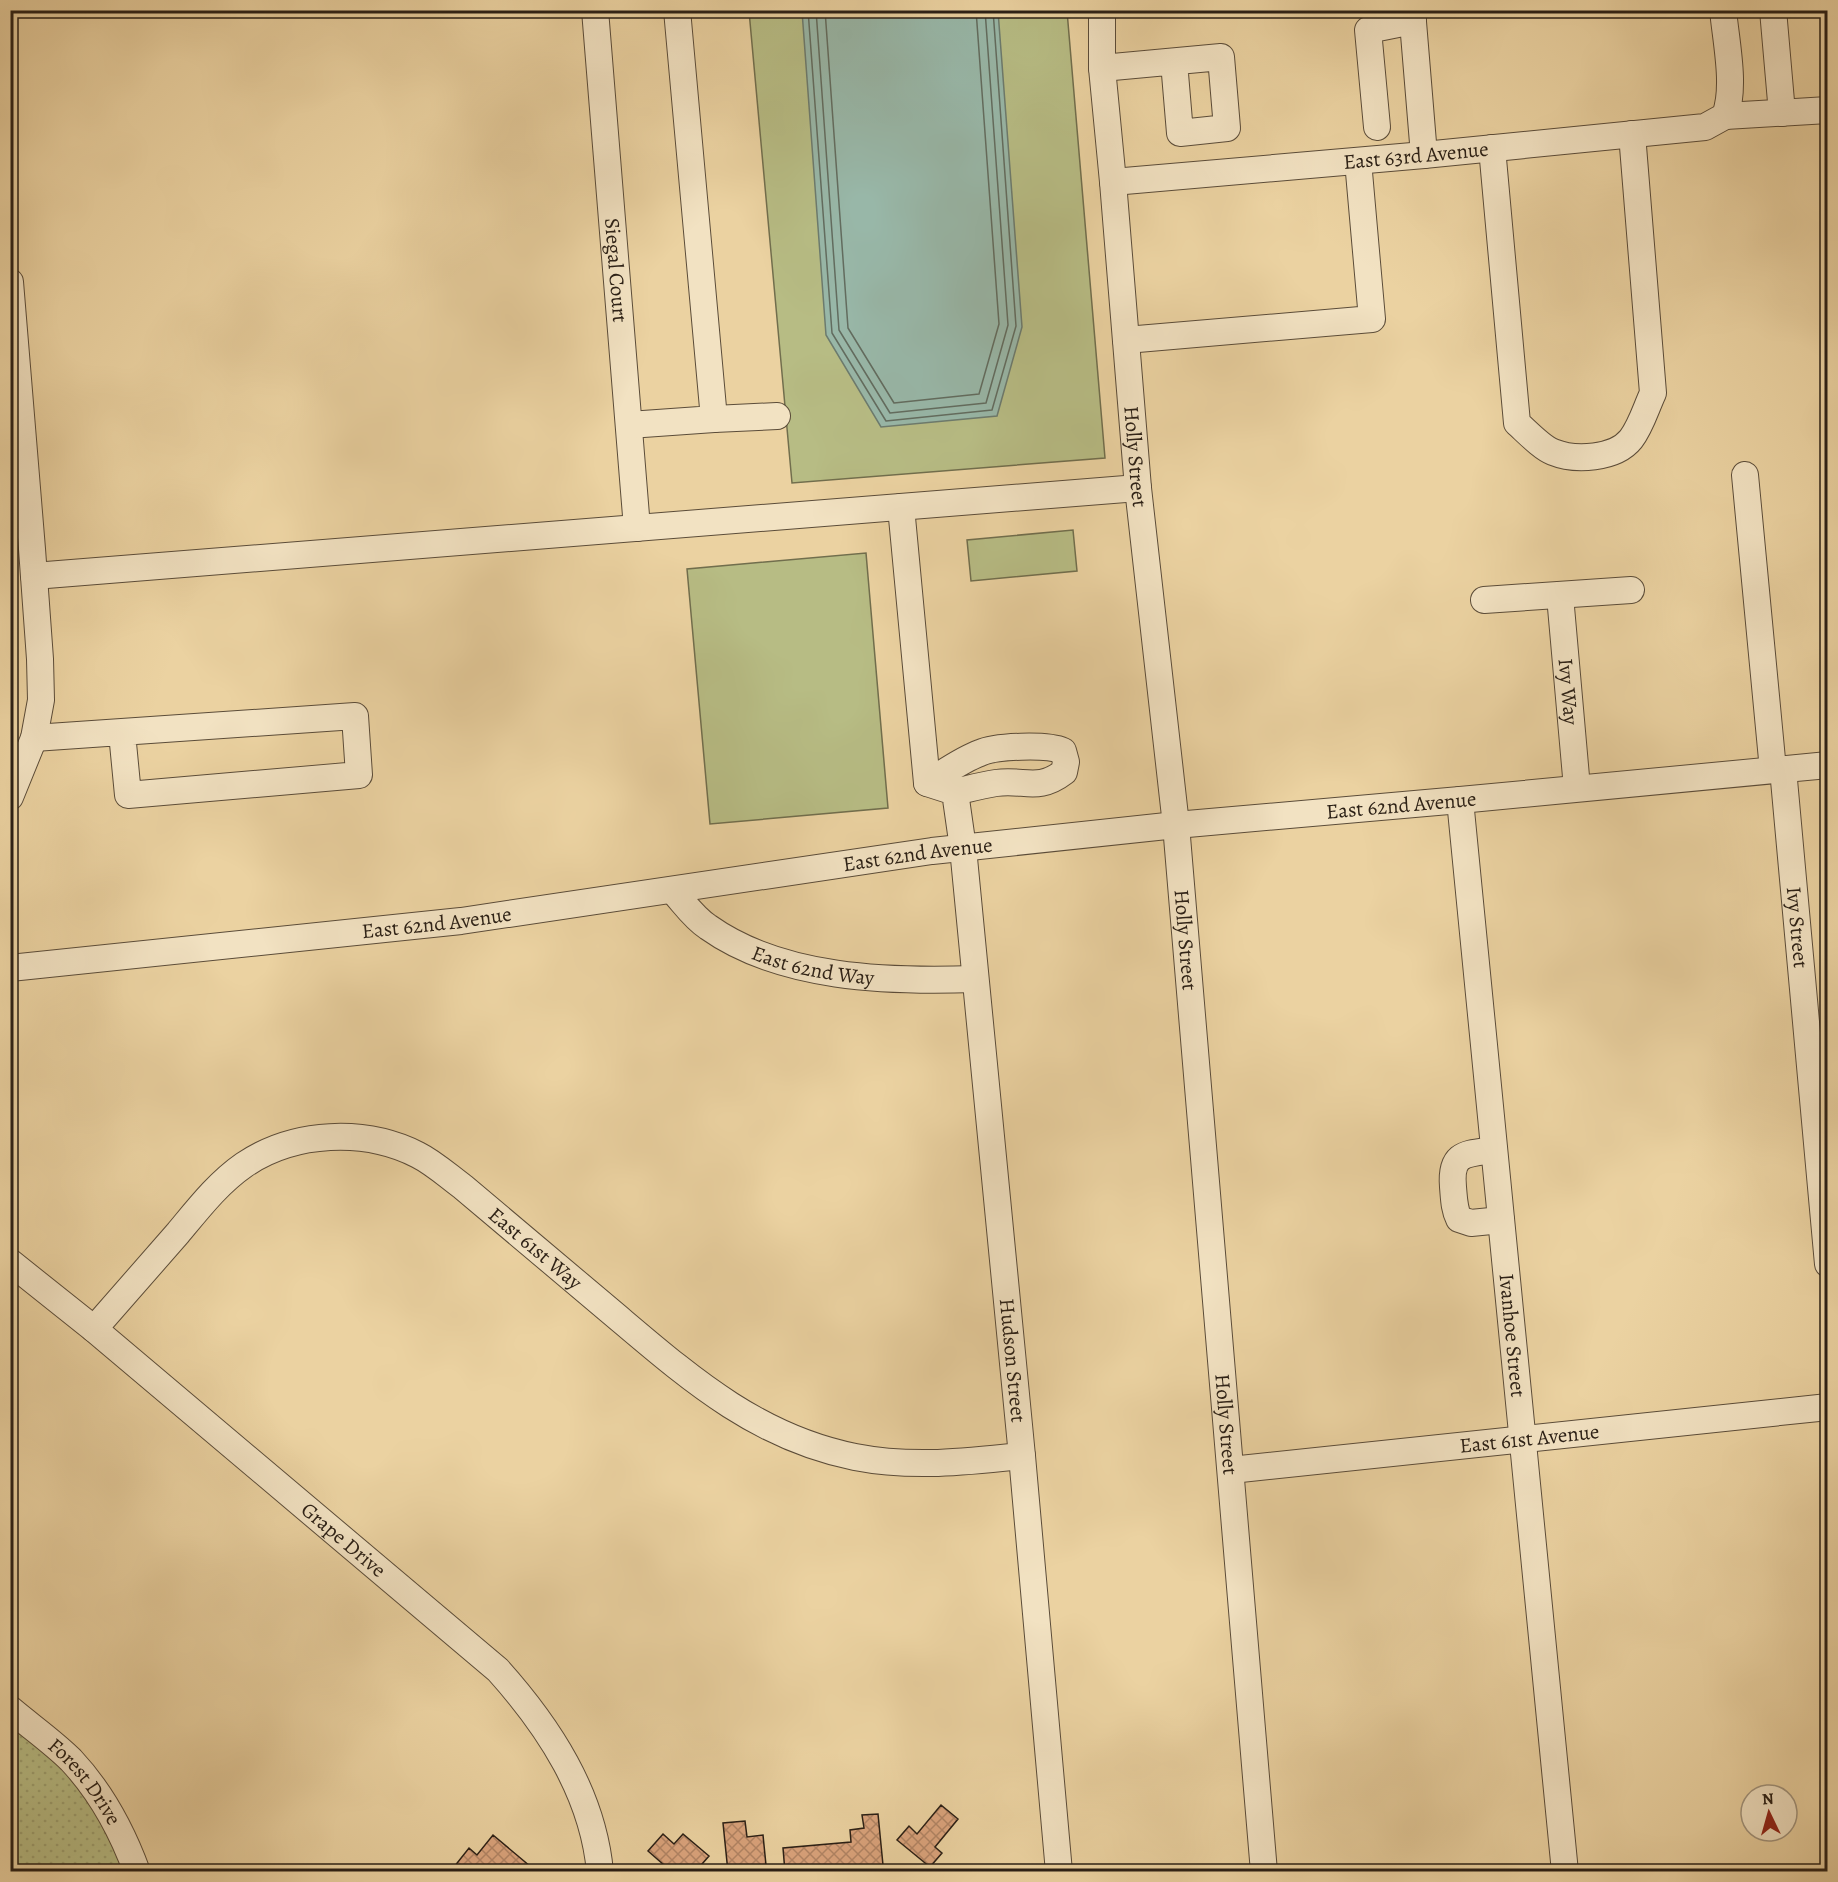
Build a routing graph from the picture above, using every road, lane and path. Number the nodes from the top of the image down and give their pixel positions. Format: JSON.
{"nodes":[{"id":1,"x":595,"y":10,"type":"edge"},
{"id":2,"x":677,"y":10,"type":"edge"},
{"id":3,"x":1102,"y":10,"type":"edge"},
{"id":4,"x":1723,"y":10,"type":"edge"},
{"id":5,"x":1773,"y":10,"type":"edge"},
{"id":6,"x":1412,"y":16,"type":"edge"},
{"id":7,"x":1174,"y":62,"type":"dead end"},
{"id":8,"x":1102,"y":68,"type":"junction"},
{"id":9,"x":1827,"y":110,"type":"edge"},
{"id":10,"x":1782,"y":113,"type":"junction"},
{"id":11,"x":1722,"y":118,"type":"junction"},
{"id":12,"x":1377,"y":127,"type":"dead end"},
{"id":13,"x":1632,"y":134,"type":"junction"},
{"id":14,"x":1492,"y":148,"type":"junction"},
{"id":15,"x":1424,"y":155,"type":"junction"},
{"id":16,"x":1358,"y":161,"type":"junction"},
{"id":17,"x":1113,"y":182,"type":"junction"},
{"id":18,"x":10,"y":282,"type":"edge"},
{"id":19,"x":1126,"y":340,"type":"junction"},
{"id":20,"x":777,"y":416,"type":"dead end"},
{"id":21,"x":714,"y":419,"type":"junction"},
{"id":22,"x":629,"y":425,"type":"junction"},
{"id":23,"x":1745,"y":475,"type":"dead end"},
{"id":24,"x":1138,"y":488,"type":"junction"},
{"id":25,"x":902,"y":507,"type":"junction"},
{"id":26,"x":637,"y":528,"type":"junction"},
{"id":27,"x":34,"y":576,"type":"junction"},
{"id":28,"x":1631,"y":590,"type":"dead end"},
{"id":29,"x":1560,"y":596,"type":"junction"},
{"id":30,"x":1484,"y":600,"type":"dead end"},
{"id":31,"x":122,"y":733,"type":"junction"},
{"id":32,"x":34,"y":738,"type":"junction"},
{"id":33,"x":1827,"y":765,"type":"edge"},
{"id":34,"x":1778,"y":769,"type":"junction"},
{"id":35,"x":927,"y":783,"type":"junction"},
{"id":36,"x":1577,"y":788,"type":"junction"},
{"id":37,"x":954,"y":792,"type":"junction"},
{"id":38,"x":10,"y":797,"type":"edge"},
{"id":39,"x":1460,"y":800,"type":"junction"},
{"id":40,"x":1176,"y":825,"type":"junction"},
{"id":41,"x":963,"y":848,"type":"junction"},
{"id":42,"x":673,"y":891,"type":"junction"},
{"id":43,"x":10,"y":968,"type":"edge"},
{"id":44,"x":975,"y":979,"type":"junction"},
{"id":45,"x":1494,"y":1150,"type":"junction"},
{"id":46,"x":1501,"y":1220,"type":"junction"},
{"id":47,"x":10,"y":1262,"type":"edge"},
{"id":48,"x":1827,"y":1264,"type":"edge"},
{"id":49,"x":94,"y":1329,"type":"junction"},
{"id":50,"x":1827,"y":1407,"type":"edge"},
{"id":51,"x":1523,"y":1438,"type":"junction"},
{"id":52,"x":1022,"y":1456,"type":"junction"},
{"id":53,"x":1231,"y":1470,"type":"junction"},
{"id":54,"x":10,"y":1709,"type":"edge"},
{"id":55,"x":137,"y":1872,"type":"edge"},
{"id":56,"x":600,"y":1872,"type":"edge"},
{"id":57,"x":1059,"y":1872,"type":"edge"},
{"id":58,"x":1264,"y":1872,"type":"edge"},
{"id":59,"x":1565,"y":1872,"type":"edge"}],
"edges":[{"from":1,"to":22,"type":"street","name":"Siegal Court"},
{"from":2,"to":21,"type":"street"},
{"from":3,"to":8,"type":"street","name":"Holly Street"},
{"from":4,"to":11,"type":"street"},
{"from":5,"to":10,"type":"street"},
{"from":6,"to":12,"type":"street"},
{"from":6,"to":15,"type":"street"},
{"from":7,"to":8,"type":"street"},
{"from":8,"to":17,"type":"street","name":"Holly Street"},
{"from":9,"to":10,"type":"street","name":"East 63rd Avenue"},
{"from":10,"to":11,"type":"street","name":"East 63rd Avenue"},
{"from":11,"to":13,"type":"street","name":"East 63rd Avenue"},
{"from":13,"to":14,"type":"street","name":"East 63rd Avenue"},
{"from":13,"to":14,"type":"street"},
{"from":14,"to":15,"type":"street","name":"East 63rd Avenue"},
{"from":15,"to":16,"type":"street","name":"East 63rd Avenue"},
{"from":16,"to":17,"type":"street","name":"East 63rd Avenue"},
{"from":16,"to":19,"type":"street"},
{"from":17,"to":19,"type":"street","name":"Holly Street"},
{"from":18,"to":27,"type":"street"},
{"from":19,"to":24,"type":"street","name":"Holly Street"},
{"from":20,"to":21,"type":"street"},
{"from":21,"to":22,"type":"street"},
{"from":22,"to":26,"type":"street","name":"Siegal Court"},
{"from":23,"to":34,"type":"street","name":"Ivy Street"},
{"from":24,"to":25,"type":"street"},
{"from":24,"to":40,"type":"street","name":"Holly Street"},
{"from":25,"to":26,"type":"street"},
{"from":25,"to":35,"type":"street"},
{"from":26,"to":27,"type":"street"},
{"from":27,"to":32,"type":"street"},
{"from":28,"to":29,"type":"street"},
{"from":29,"to":30,"type":"street"},
{"from":29,"to":36,"type":"street","name":"Ivy Way"},
{"from":31,"to":31,"type":"street"},
{"from":31,"to":32,"type":"street"},
{"from":32,"to":38,"type":"street"},
{"from":33,"to":34,"type":"street","name":"East 62nd Avenue"},
{"from":34,"to":36,"type":"street","name":"East 62nd Avenue"},
{"from":34,"to":48,"type":"street","name":"Ivy Street"},
{"from":35,"to":37,"type":"street"},
{"from":35,"to":37,"type":"street"},
{"from":36,"to":39,"type":"street","name":"East 62nd Avenue"},
{"from":37,"to":41,"type":"street","name":"Hudson Street"},
{"from":39,"to":40,"type":"street","name":"East 62nd Avenue"},
{"from":39,"to":45,"type":"street","name":"Ivanhoe Street"},
{"from":40,"to":41,"type":"street","name":"East 62nd Avenue"},
{"from":40,"to":53,"type":"street","name":"Holly Street"},
{"from":41,"to":42,"type":"street","name":"East 62nd Avenue"},
{"from":41,"to":44,"type":"street","name":"Hudson Street"},
{"from":42,"to":43,"type":"street","name":"East 62nd Avenue"},
{"from":42,"to":44,"type":"street","name":"East 62nd Way"},
{"from":44,"to":52,"type":"street","name":"Hudson Street"},
{"from":45,"to":46,"type":"street","name":"Ivanhoe Street"},
{"from":45,"to":46,"type":"street"},
{"from":46,"to":51,"type":"street","name":"Ivanhoe Street"},
{"from":47,"to":49,"type":"street","name":"Grape Drive"},
{"from":49,"to":52,"type":"street","name":"East 61st Way"},
{"from":49,"to":56,"type":"street","name":"Grape Drive"},
{"from":50,"to":51,"type":"street","name":"East 61st Avenue"},
{"from":51,"to":53,"type":"street","name":"East 61st Avenue"},
{"from":51,"to":59,"type":"street","name":"Ivanhoe Street"},
{"from":52,"to":57,"type":"street","name":"Hudson Street"},
{"from":53,"to":58,"type":"street","name":"Holly Street"},
{"from":54,"to":55,"type":"street","name":"Forest Drive"}]}
